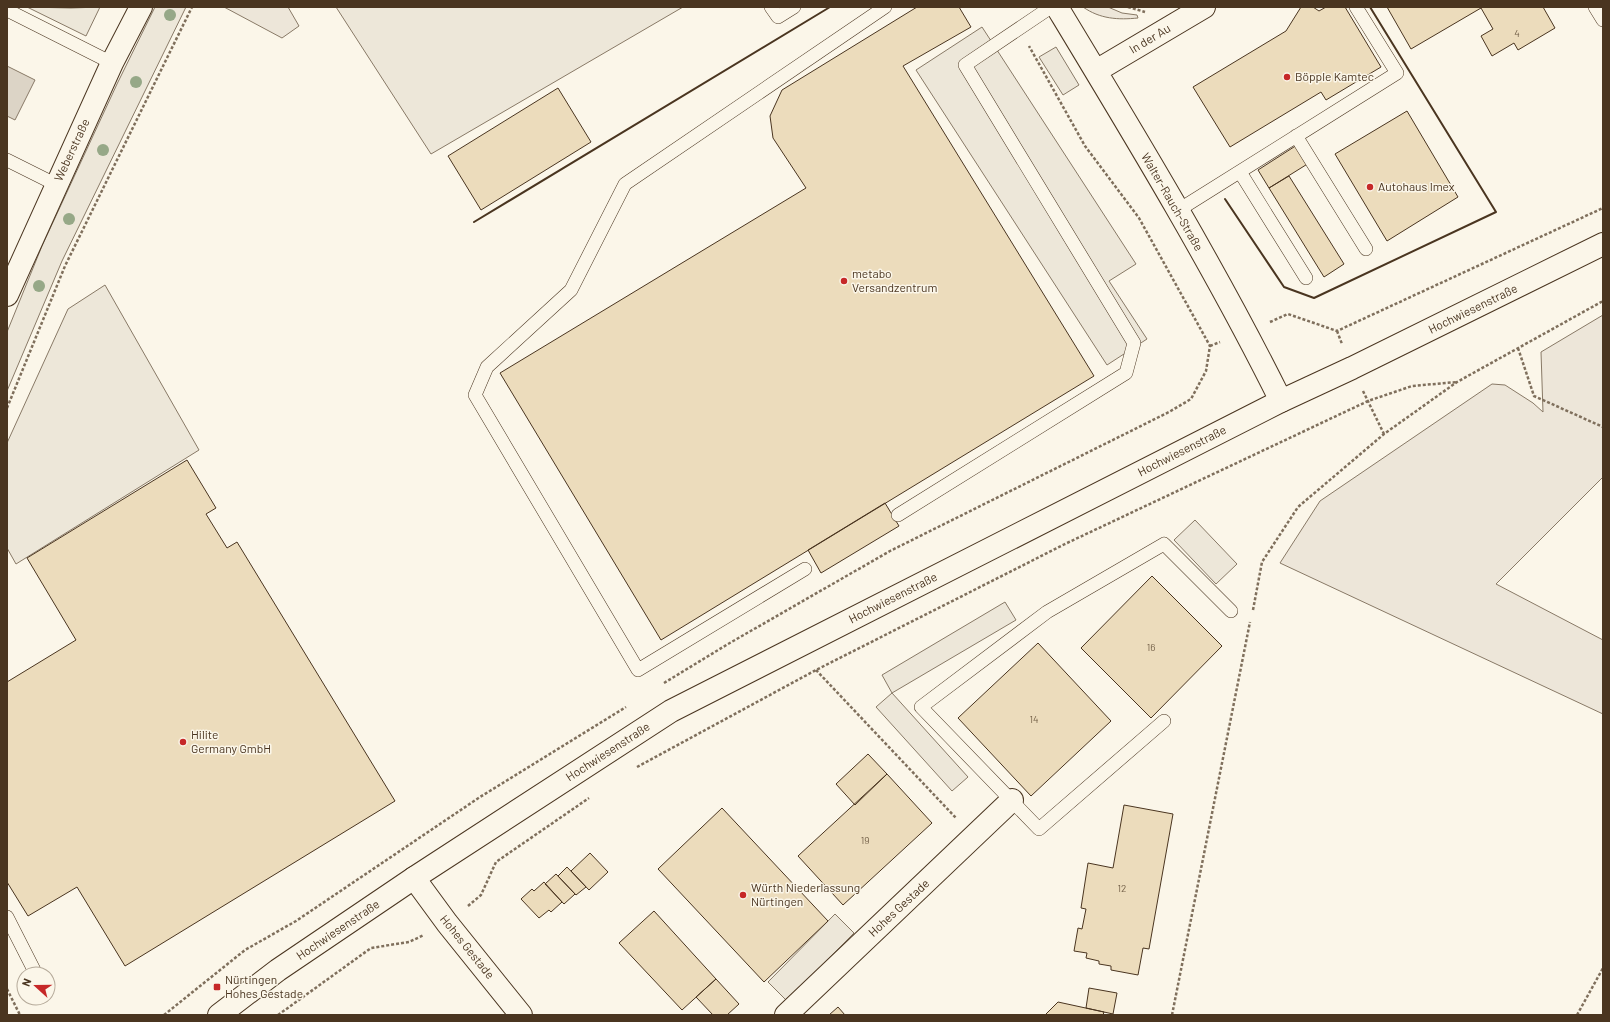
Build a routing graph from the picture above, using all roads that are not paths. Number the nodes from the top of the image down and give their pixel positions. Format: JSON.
{"nodes":[{"id":1,"x":141,"y":7,"type":"edge"},
{"id":2,"x":772,"y":7,"type":"edge"},
{"id":3,"x":794,"y":7,"type":"edge"},
{"id":4,"x":885,"y":7,"type":"edge"},
{"id":5,"x":1051,"y":7,"type":"edge"},
{"id":6,"x":1057,"y":7,"type":"edge"},
{"id":7,"x":1204,"y":7,"type":"edge"},
{"id":8,"x":1356,"y":7,"type":"edge"},
{"id":9,"x":1595,"y":7,"type":"edge"},
{"id":10,"x":7,"y":10,"type":"edge"},
{"id":11,"x":1603,"y":20,"type":"edge"},
{"id":12,"x":112,"y":63,"type":"junction"},
{"id":13,"x":1096,"y":71,"type":"junction"},
{"id":14,"x":1296,"y":136,"type":"junction"},
{"id":15,"x":7,"y":160,"type":"edge"},
{"id":16,"x":1240,"y":172,"type":"junction"},
{"id":17,"x":55,"y":184,"type":"junction"},
{"id":18,"x":1177,"y":211,"type":"junction"},
{"id":19,"x":1603,"y":244,"type":"edge"},
{"id":20,"x":1366,"y":249,"type":"dead end"},
{"id":21,"x":1306,"y":278,"type":"dead end"},
{"id":22,"x":7,"y":295,"type":"edge"},
{"id":23,"x":1281,"y":401,"type":"junction"},
{"id":24,"x":898,"y":515,"type":"dead end"},
{"id":25,"x":805,"y":569,"type":"dead end"},
{"id":26,"x":1231,"y":611,"type":"dead end"},
{"id":27,"x":1164,"y":720,"type":"dead end"},
{"id":28,"x":1012,"y":800,"type":"junction"},
{"id":29,"x":414,"y":878,"type":"junction"},
{"id":30,"x":7,"y":917,"type":"edge"},
{"id":31,"x":32,"y":966,"type":"edge"},
{"id":32,"x":219,"y":1015,"type":"edge"},
{"id":33,"x":521,"y":1015,"type":"edge"},
{"id":34,"x":786,"y":1015,"type":"edge"}],
"edges":[{"from":1,"to":12,"type":"street","name":"Weberstraße"},
{"from":2,"to":3,"type":"lane"},
{"from":4,"to":25,"type":"lane"},
{"from":5,"to":24,"type":"lane"},
{"from":6,"to":13,"type":"street","name":"Walter-Rauch-Straße"},
{"from":7,"to":13,"type":"street","name":"In der Au"},
{"from":8,"to":14,"type":"lane"},
{"from":9,"to":11,"type":"lane"},
{"from":10,"to":12,"type":"lane"},
{"from":12,"to":17,"type":"street","name":"Weberstraße"},
{"from":13,"to":18,"type":"street","name":"Walter-Rauch-Straße"},
{"from":14,"to":16,"type":"lane"},
{"from":14,"to":20,"type":"lane"},
{"from":15,"to":17,"type":"lane"},
{"from":16,"to":18,"type":"lane"},
{"from":16,"to":21,"type":"lane"},
{"from":17,"to":22,"type":"street","name":"Weberstraße"},
{"from":18,"to":23,"type":"street","name":"Walter-Rauch-Straße"},
{"from":19,"to":23,"type":"street","name":"Hochwiesenstraße"},
{"from":23,"to":29,"type":"street","name":"Hochwiesenstraße"},
{"from":26,"to":28,"type":"lane"},
{"from":27,"to":28,"type":"lane"},
{"from":28,"to":34,"type":"street","name":"Hohes Gestade"},
{"from":29,"to":32,"type":"street","name":"Hochwiesenstraße"},
{"from":29,"to":33,"type":"street","name":"Hohes Gestade"},
{"from":30,"to":31,"type":"lane"}]}
